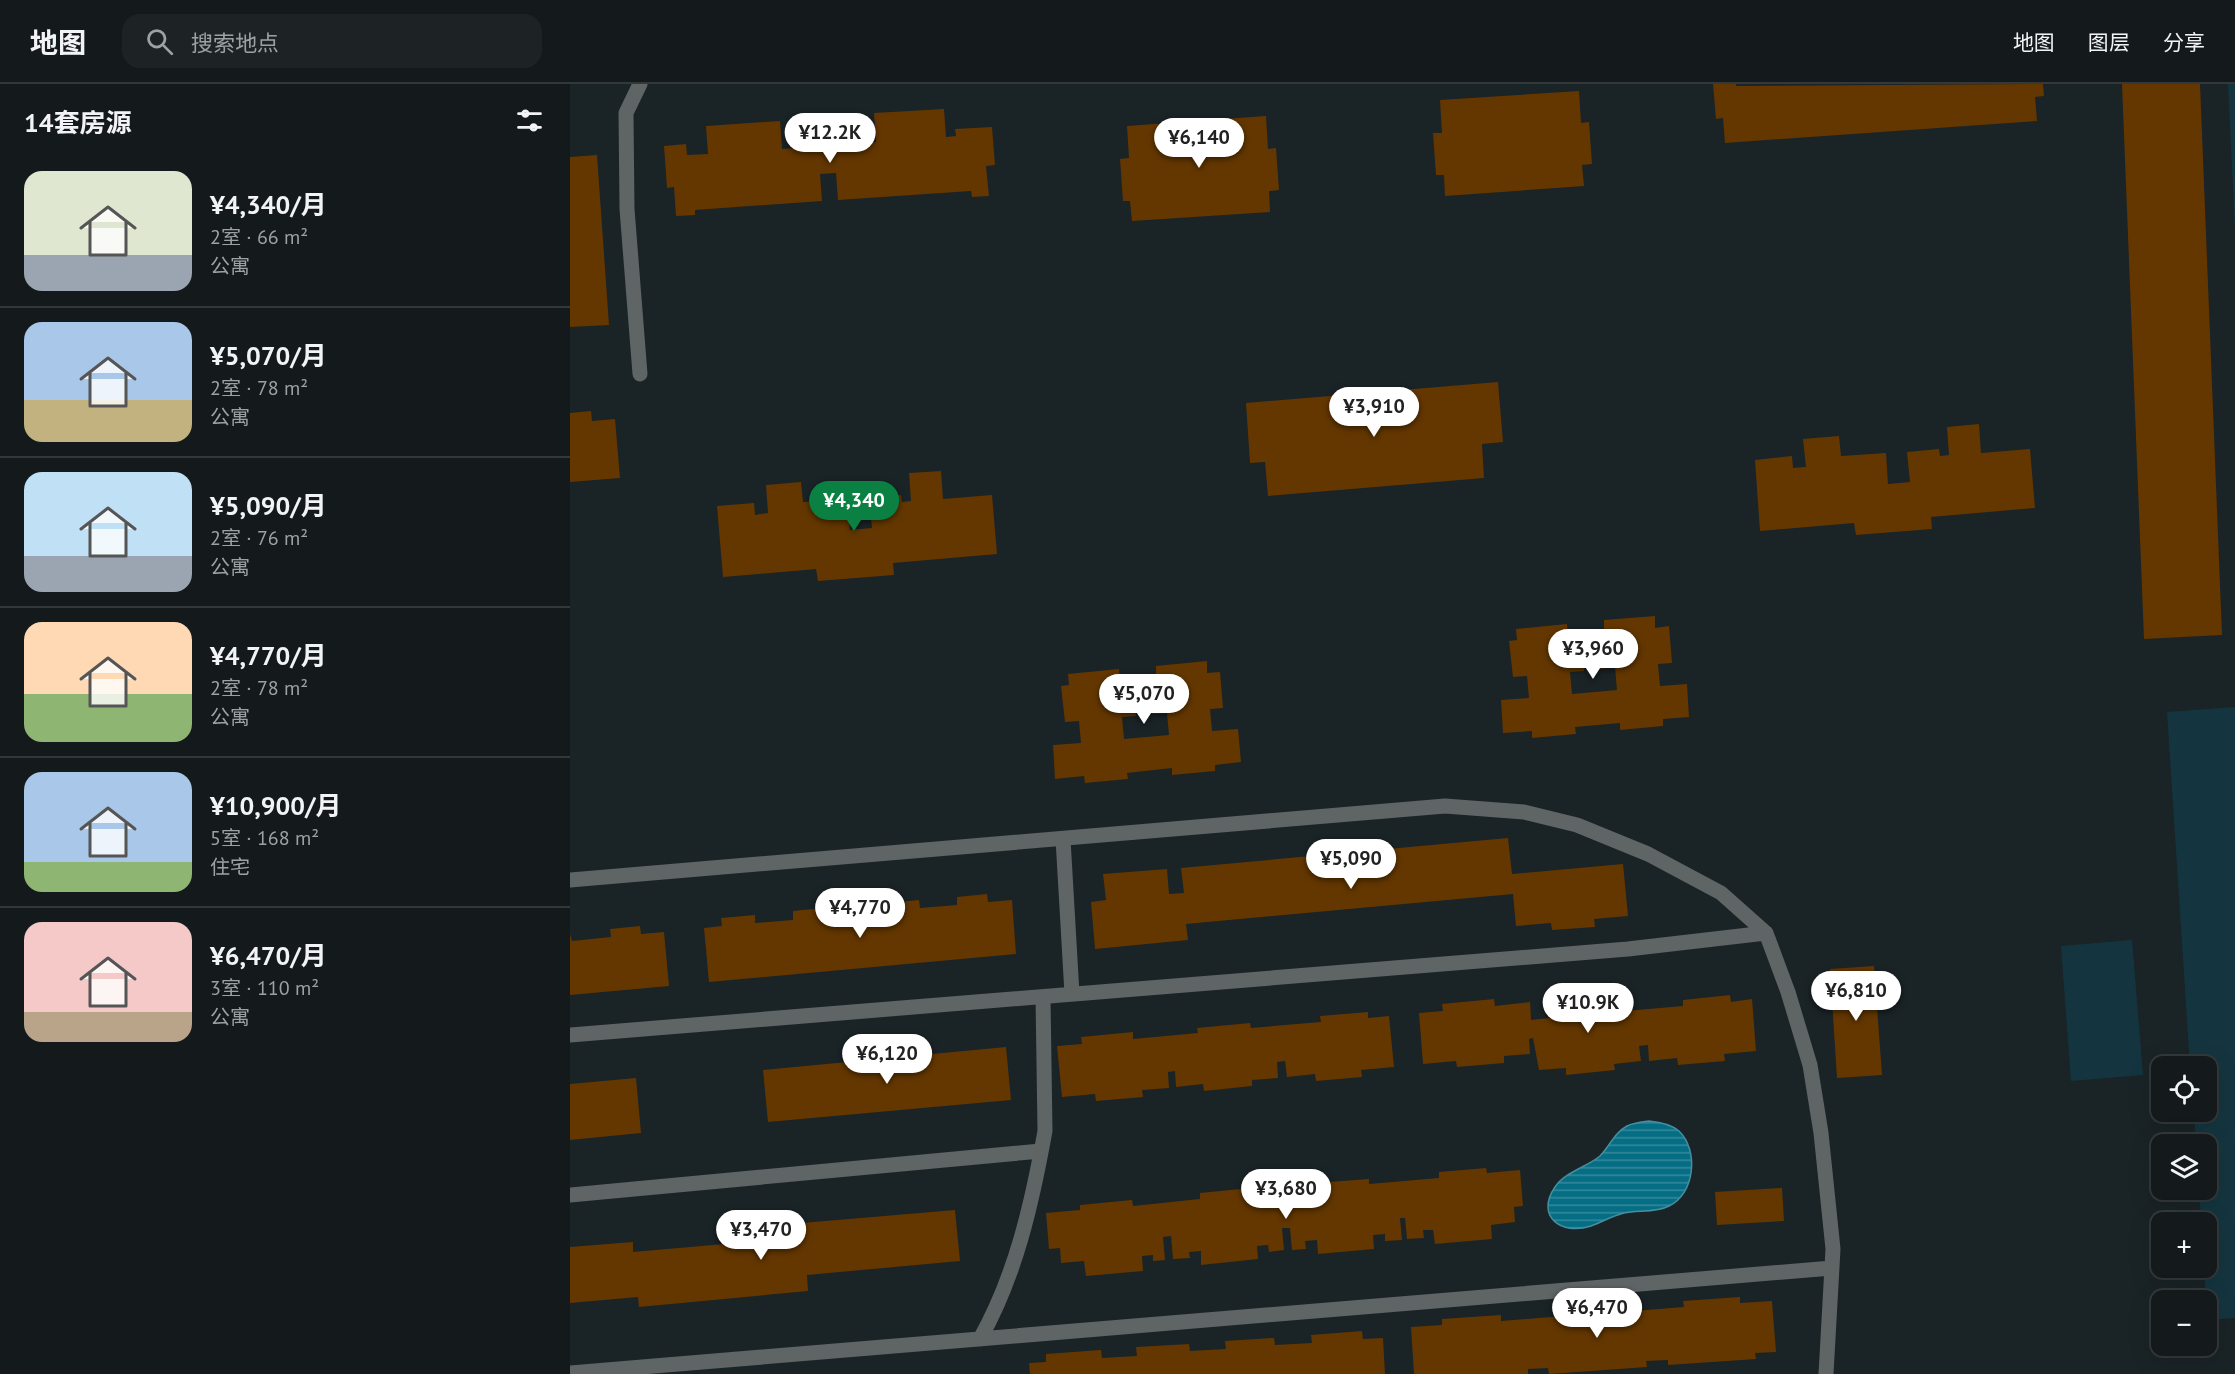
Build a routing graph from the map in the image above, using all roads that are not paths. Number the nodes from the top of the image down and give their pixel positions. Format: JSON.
{"nodes":[{"id":1,"x":640,"y":84,"type":"edge"},
{"id":2,"x":640,"y":374,"type":"dead end"},
{"id":3,"x":1063,"y":839,"type":"junction"},
{"id":4,"x":570,"y":880,"type":"edge"},
{"id":5,"x":1766,"y":933,"type":"junction"},
{"id":6,"x":1072,"y":994,"type":"junction"},
{"id":7,"x":1043,"y":997,"type":"junction"},
{"id":8,"x":570,"y":1035,"type":"edge"},
{"id":9,"x":1041,"y":1151,"type":"junction"},
{"id":10,"x":570,"y":1196,"type":"edge"},
{"id":11,"x":1832,"y":1268,"type":"junction"},
{"id":12,"x":980,"y":1339,"type":"junction"},
{"id":13,"x":570,"y":1373,"type":"edge"},
{"id":14,"x":1826,"y":1374,"type":"edge"}],
"edges":[{"from":1,"to":2,"type":"lane"},
{"from":3,"to":4,"type":"lane"},
{"from":3,"to":5,"type":"lane"},
{"from":3,"to":6,"type":"lane"},
{"from":5,"to":6,"type":"lane"},
{"from":5,"to":11,"type":"lane"},
{"from":6,"to":7,"type":"lane"},
{"from":7,"to":8,"type":"lane"},
{"from":7,"to":9,"type":"lane"},
{"from":9,"to":10,"type":"lane"},
{"from":9,"to":12,"type":"lane"},
{"from":11,"to":12,"type":"lane"},
{"from":11,"to":14,"type":"lane"},
{"from":12,"to":13,"type":"lane"}]}
